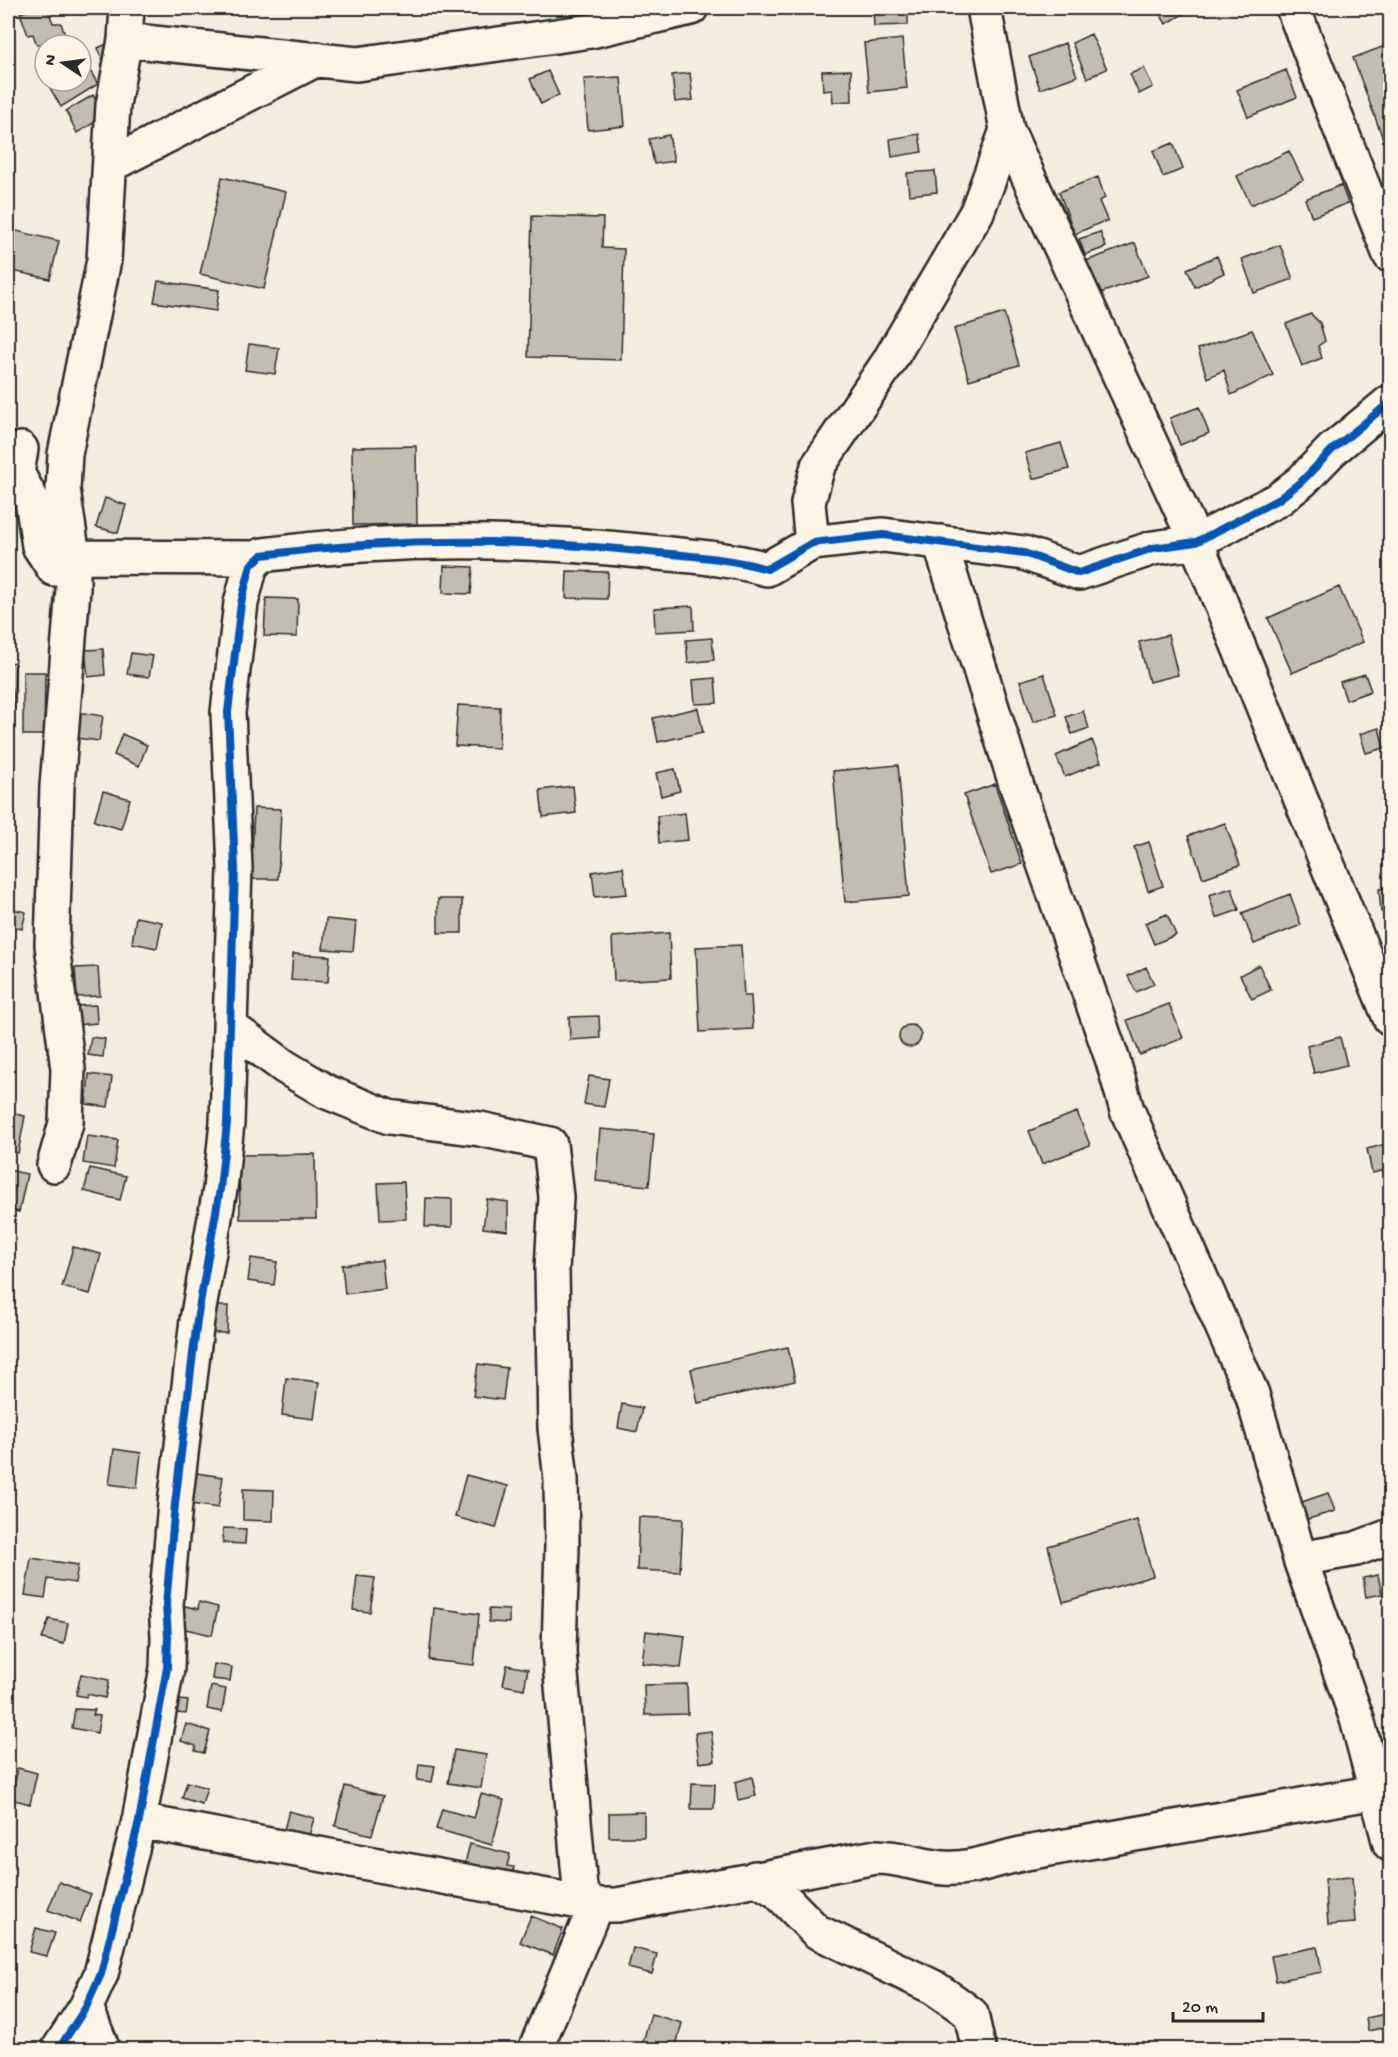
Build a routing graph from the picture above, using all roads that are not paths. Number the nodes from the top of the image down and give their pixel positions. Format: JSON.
{"nodes":[{"id":1,"x":127,"y":8,"type":"edge"},
{"id":2,"x":691,"y":8,"type":"edge"},
{"id":3,"x":984,"y":8,"type":"edge"},
{"id":4,"x":1293,"y":8,"type":"edge"},
{"id":5,"x":125,"y":40,"type":"junction"},
{"id":6,"x":317,"y":59,"type":"junction"},
{"id":7,"x":1006,"y":130,"type":"junction"},
{"id":8,"x":110,"y":165,"type":"junction"},
{"id":9,"x":1390,"y":255,"type":"edge"},
{"id":10,"x":1390,"y":402,"type":"edge"},
{"id":11,"x":21,"y":449,"type":"dead end"},
{"id":12,"x":940,"y":542,"type":"junction"},
{"id":13,"x":1196,"y":542,"type":"junction"},
{"id":14,"x":812,"y":543,"type":"junction"},
{"id":15,"x":73,"y":557,"type":"junction"},
{"id":16,"x":256,"y":558,"type":"junction"},
{"id":17,"x":1390,"y":1018,"type":"edge"},
{"id":18,"x":232,"y":1028,"type":"junction"},
{"id":19,"x":54,"y":1165,"type":"dead end"},
{"id":20,"x":1390,"y":1536,"type":"edge"},
{"id":21,"x":1300,"y":1558,"type":"junction"},
{"id":22,"x":1376,"y":1792,"type":"junction"},
{"id":23,"x":138,"y":1821,"type":"junction"},
{"id":24,"x":1390,"y":1844,"type":"edge"},
{"id":25,"x":755,"y":1878,"type":"junction"},
{"id":26,"x":596,"y":1905,"type":"junction"},
{"id":27,"x":86,"y":2007,"type":"junction"},
{"id":28,"x":58,"y":2049,"type":"edge"},
{"id":29,"x":103,"y":2049,"type":"edge"},
{"id":30,"x":535,"y":2049,"type":"edge"},
{"id":31,"x":979,"y":2049,"type":"edge"}],
"edges":[{"from":1,"to":5,"type":"street"},
{"from":2,"to":6,"type":"street"},
{"from":3,"to":7,"type":"street"},
{"from":4,"to":9,"type":"street"},
{"from":5,"to":6,"type":"street"},
{"from":5,"to":8,"type":"street"},
{"from":6,"to":8,"type":"street"},
{"from":7,"to":13,"type":"street"},
{"from":7,"to":14,"type":"street"},
{"from":8,"to":15,"type":"street"},
{"from":10,"to":13,"type":"street"},
{"from":11,"to":15,"type":"street"},
{"from":12,"to":13,"type":"street"},
{"from":12,"to":14,"type":"street"},
{"from":12,"to":21,"type":"street"},
{"from":13,"to":17,"type":"street"},
{"from":14,"to":16,"type":"street"},
{"from":15,"to":16,"type":"street"},
{"from":15,"to":19,"type":"street"},
{"from":16,"to":18,"type":"street"},
{"from":18,"to":23,"type":"street"},
{"from":18,"to":26,"type":"street"},
{"from":20,"to":21,"type":"street"},
{"from":21,"to":22,"type":"street"},
{"from":22,"to":24,"type":"street"},
{"from":22,"to":25,"type":"street"},
{"from":23,"to":26,"type":"street"},
{"from":23,"to":27,"type":"street"},
{"from":25,"to":26,"type":"street"},
{"from":25,"to":31,"type":"street"},
{"from":26,"to":30,"type":"street"},
{"from":27,"to":28,"type":"street"},
{"from":27,"to":29,"type":"street"}]}
